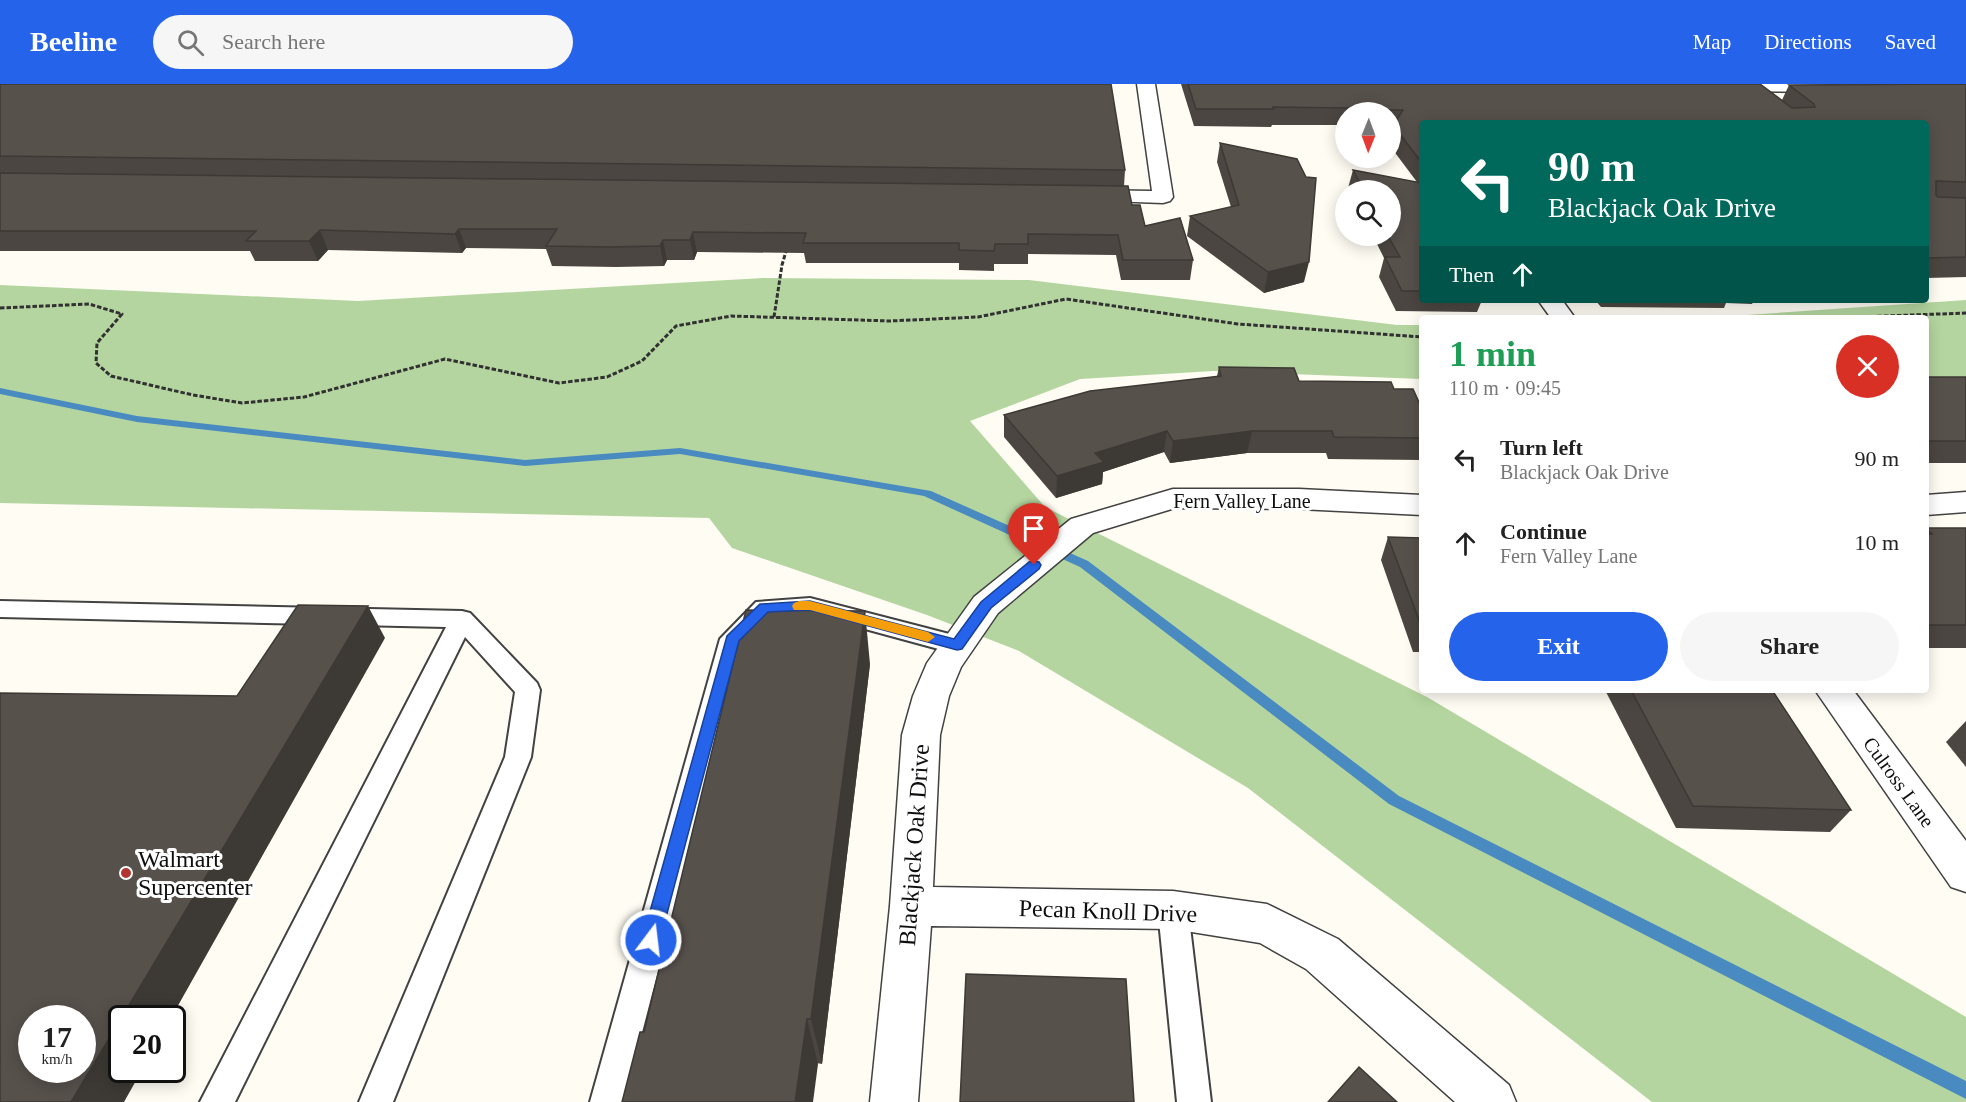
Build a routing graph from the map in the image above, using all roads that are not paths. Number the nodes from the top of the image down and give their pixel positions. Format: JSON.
{"nodes":[{"id":1,"x":1146,"y":84,"type":"edge"},
{"id":2,"x":1745,"y":85,"type":"edge"},
{"id":3,"x":1705,"y":86,"type":"edge"},
{"id":4,"x":1850,"y":87,"type":"edge"},
{"id":5,"x":1770,"y":104,"type":"edge"},
{"id":6,"x":1069,"y":196,"type":"edge"},
{"id":7,"x":1966,"y":502,"type":"edge"},
{"id":8,"x":1419,"y":505,"type":"edge"},
{"id":9,"x":1929,"y":505,"type":"edge"},
{"id":10,"x":986,"y":605,"type":"joint"},
{"id":11,"x":0,"y":609,"type":"edge"},
{"id":12,"x":462,"y":619,"type":"junction"},
{"id":13,"x":957,"y":645,"type":"junction"},
{"id":14,"x":1835,"y":693,"type":"edge"},
{"id":15,"x":1966,"y":874,"type":"edge"},
{"id":16,"x":911,"y":906,"type":"junction"},
{"id":17,"x":1173,"y":910,"type":"junction"},
{"id":18,"x":217,"y":1102,"type":"edge"},
{"id":19,"x":376,"y":1102,"type":"edge"},
{"id":20,"x":608,"y":1102,"type":"edge"},
{"id":21,"x":894,"y":1102,"type":"edge"},
{"id":22,"x":1194,"y":1102,"type":"edge"},
{"id":23,"x":1492,"y":1102,"type":"edge"}],
"edges":[{"from":1,"to":6,"type":"street"},
{"from":2,"to":3,"type":"street"},
{"from":2,"to":4,"type":"street"},
{"from":2,"to":5,"type":"street"},
{"from":7,"to":9,"type":"street"},
{"from":8,"to":10,"type":"street","name":"Fern Valley Lane"},
{"from":10,"to":13,"type":"street","name":"Blackjack Oak Drive"},
{"from":11,"to":12,"type":"lane"},
{"from":12,"to":18,"type":"lane"},
{"from":12,"to":19,"type":"lane"},
{"from":13,"to":16,"type":"street","name":"Blackjack Oak Drive"},
{"from":13,"to":20,"type":"lane"},
{"from":14,"to":15,"type":"street","name":"Culross Lane"},
{"from":16,"to":17,"type":"street","name":"Pecan Knoll Drive"},
{"from":16,"to":21,"type":"street","name":"Blackjack Oak Drive"},
{"from":17,"to":22,"type":"lane"},
{"from":17,"to":23,"type":"street","name":"Pecan Knoll Drive"}]}
